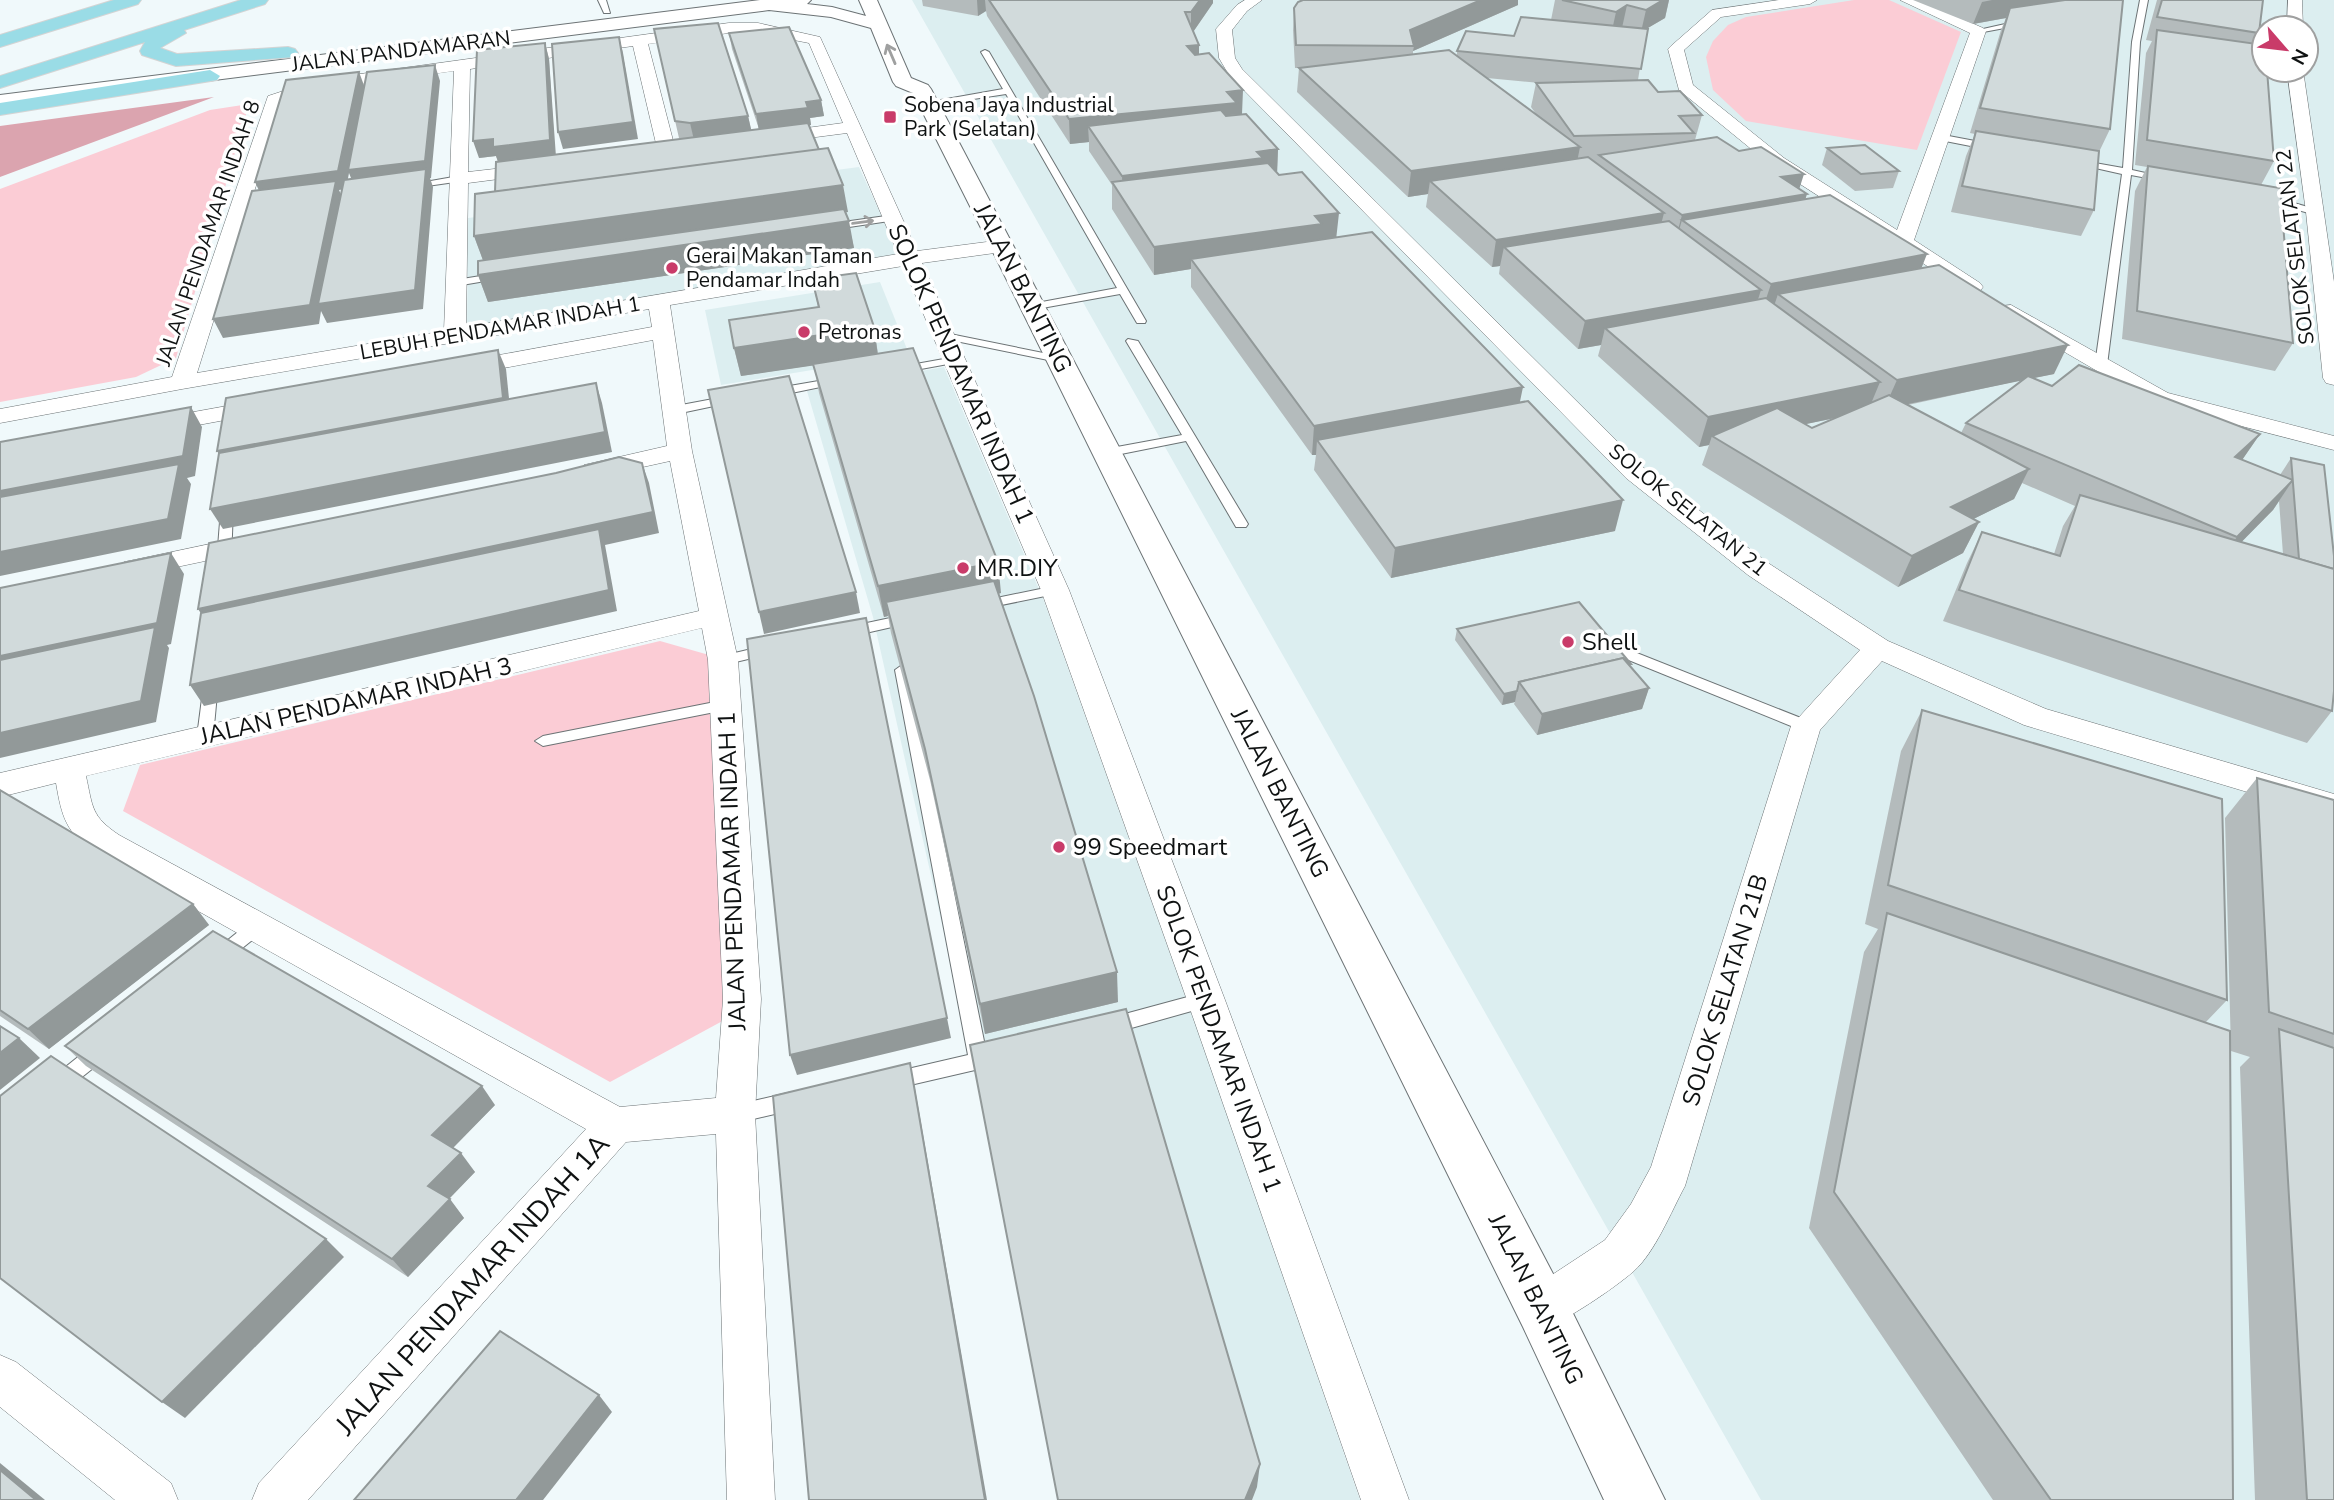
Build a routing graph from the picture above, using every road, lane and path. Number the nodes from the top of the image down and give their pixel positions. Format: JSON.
{"nodes":[{"id":1,"x":132,"y":0,"type":"edge"},
{"id":2,"x":215,"y":0,"type":"edge"},
{"id":3,"x":260,"y":0,"type":"edge"},
{"id":4,"x":705,"y":0,"type":"edge"},
{"id":5,"x":802,"y":0,"type":"edge"},
{"id":6,"x":868,"y":0,"type":"edge"},
{"id":7,"x":1255,"y":0,"type":"edge"},
{"id":8,"x":1810,"y":0,"type":"edge"},
{"id":9,"x":1907,"y":0,"type":"edge"},
{"id":10,"x":2143,"y":1,"type":"edge"},
{"id":11,"x":2131,"y":3,"type":"dead end"},
{"id":12,"x":765,"y":5,"type":"junction"},
{"id":13,"x":605,"y":6,"type":"edge"},
{"id":14,"x":152,"y":8,"type":"dead end"},
{"id":15,"x":2029,"y":22,"type":"edge"},
{"id":16,"x":879,"y":25,"type":"junction"},
{"id":17,"x":1978,"y":31,"type":"junction"},
{"id":18,"x":639,"y":39,"type":"junction"},
{"id":19,"x":0,"y":41,"type":"edge"},
{"id":20,"x":2136,"y":42,"type":"junction"},
{"id":21,"x":2148,"y":44,"type":"dead end"},
{"id":22,"x":985,"y":52,"type":"dead end"},
{"id":23,"x":288,"y":53,"type":"junction"},
{"id":24,"x":0,"y":55,"type":"edge"},
{"id":25,"x":461,"y":64,"type":"junction"},
{"id":26,"x":0,"y":68,"type":"edge"},
{"id":27,"x":232,"y":72,"type":"junction"},
{"id":28,"x":0,"y":82,"type":"edge"},
{"id":29,"x":2297,"y":84,"type":"edge"},
{"id":30,"x":317,"y":85,"type":"joint"},
{"id":31,"x":924,"y":87,"type":"junction"},
{"id":32,"x":0,"y":88,"type":"edge"},
{"id":33,"x":1008,"y":91,"type":"junction"},
{"id":34,"x":0,"y":101,"type":"edge"},
{"id":35,"x":0,"y":109,"type":"edge"},
{"id":36,"x":852,"y":127,"type":"junction"},
{"id":37,"x":1938,"y":137,"type":"junction"},
{"id":38,"x":746,"y":141,"type":"edge"},
{"id":39,"x":2006,"y":150,"type":"edge"},
{"id":40,"x":666,"y":152,"type":"edge"},
{"id":41,"x":2073,"y":162,"type":"edge"},
{"id":42,"x":556,"y":166,"type":"edge"},
{"id":43,"x":2127,"y":172,"type":"junction"},
{"id":44,"x":459,"y":179,"type":"junction"},
{"id":45,"x":2178,"y":181,"type":"edge"},
{"id":46,"x":404,"y":186,"type":"edge"},
{"id":47,"x":2253,"y":195,"type":"edge"},
{"id":48,"x":2325,"y":213,"type":"edge"},
{"id":49,"x":893,"y":218,"type":"junction"},
{"id":50,"x":811,"y":230,"type":"edge"},
{"id":51,"x":1903,"y":243,"type":"junction"},
{"id":52,"x":1002,"y":246,"type":"junction"},
{"id":53,"x":912,"y":258,"type":"junction"},
{"id":54,"x":511,"y":275,"type":"edge"},
{"id":55,"x":456,"y":283,"type":"junction"},
{"id":56,"x":1123,"y":290,"type":"junction"},
{"id":57,"x":659,"y":301,"type":"junction"},
{"id":58,"x":1031,"y":307,"type":"junction"},
{"id":59,"x":1141,"y":321,"type":"dead end"},
{"id":60,"x":663,"y":332,"type":"junction"},
{"id":61,"x":455,"y":336,"type":"junction"},
{"id":62,"x":1132,"y":341,"type":"dead end"},
{"id":63,"x":950,"y":348,"type":"junction"},
{"id":64,"x":1058,"y":359,"type":"junction"},
{"id":65,"x":2101,"y":365,"type":"junction"},
{"id":66,"x":889,"y":372,"type":"edge"},
{"id":67,"x":433,"y":374,"type":"edge"},
{"id":68,"x":2334,"y":378,"type":"edge"},
{"id":69,"x":849,"y":379,"type":"edge"},
{"id":70,"x":182,"y":382,"type":"junction"},
{"id":71,"x":756,"y":396,"type":"edge"},
{"id":72,"x":743,"y":398,"type":"edge"},
{"id":73,"x":285,"y":402,"type":"edge"},
{"id":74,"x":676,"y":410,"type":"junction"},
{"id":75,"x":0,"y":416,"type":"edge"},
{"id":76,"x":136,"y":430,"type":"edge"},
{"id":77,"x":1189,"y":437,"type":"junction"},
{"id":78,"x":2334,"y":443,"type":"edge"},
{"id":79,"x":680,"y":451,"type":"junction"},
{"id":80,"x":1106,"y":453,"type":"junction"},
{"id":81,"x":573,"y":474,"type":"edge"},
{"id":82,"x":227,"y":494,"type":"edge"},
{"id":83,"x":1241,"y":524,"type":"dead end"},
{"id":84,"x":279,"y":537,"type":"edge"},
{"id":85,"x":225,"y":548,"type":"junction"},
{"id":86,"x":106,"y":574,"type":"edge"},
{"id":87,"x":222,"y":575,"type":"edge"},
{"id":88,"x":1055,"y":590,"type":"junction"},
{"id":89,"x":960,"y":609,"type":"edge"},
{"id":90,"x":712,"y":617,"type":"junction"},
{"id":91,"x":919,"y":617,"type":"edge"},
{"id":92,"x":895,"y":636,"type":"junction"},
{"id":93,"x":827,"y":637,"type":"edge"},
{"id":94,"x":1603,"y":645,"type":"edge"},
{"id":95,"x":788,"y":646,"type":"edge"},
{"id":96,"x":1878,"y":648,"type":"junction"},
{"id":97,"x":723,"y":660,"type":"junction"},
{"id":98,"x":212,"y":669,"type":"edge"},
{"id":99,"x":726,"y":705,"type":"junction"},
{"id":100,"x":1806,"y":726,"type":"junction"},
{"id":101,"x":205,"y":737,"type":"junction"},
{"id":102,"x":543,"y":741,"type":"dead end"},
{"id":103,"x":69,"y":769,"type":"junction"},
{"id":104,"x":0,"y":785,"type":"edge"},
{"id":105,"x":2334,"y":806,"type":"edge"},
{"id":106,"x":256,"y":928,"type":"junction"},
{"id":107,"x":202,"y":970,"type":"edge"},
{"id":108,"x":1206,"y":1000,"type":"junction"},
{"id":109,"x":1086,"y":1032,"type":"edge"},
{"id":110,"x":117,"y":1038,"type":"edge"},
{"id":111,"x":1006,"y":1054,"type":"edge"},
{"id":112,"x":979,"y":1061,"type":"junction"},
{"id":113,"x":870,"y":1085,"type":"edge"},
{"id":114,"x":984,"y":1089,"type":"edge"},
{"id":115,"x":816,"y":1096,"type":"edge"},
{"id":116,"x":43,"y":1097,"type":"edge"},
{"id":117,"x":735,"y":1114,"type":"junction"},
{"id":118,"x":616,"y":1125,"type":"junction"},
{"id":119,"x":1542,"y":1308,"type":"junction"},
{"id":120,"x":0,"y":1378,"type":"edge"},
{"id":121,"x":154,"y":1500,"type":"edge"},
{"id":122,"x":276,"y":1500,"type":"edge"},
{"id":123,"x":751,"y":1500,"type":"edge"},
{"id":124,"x":1385,"y":1500,"type":"edge"},
{"id":125,"x":1635,"y":1500,"type":"edge"}],
"edges":[{"from":1,"to":19,"type":"main road"},
{"from":2,"to":26,"type":"main road"},
{"from":3,"to":23,"type":"main road"},
{"from":3,"to":28,"type":"main road"},
{"from":4,"to":13,"type":"main road","name":"JALAN PANDAMARAN"},
{"from":5,"to":12,"type":"main road","name":"JALAN PANDAMARAN"},
{"from":6,"to":16,"type":"main road","name":"JALAN BANTING"},
{"from":7,"to":96,"type":"street","name":"SOLOK SELATAN 21"},
{"from":8,"to":51,"type":"street"},
{"from":9,"to":17,"type":"street"},
{"from":10,"to":11,"type":"lane"},
{"from":10,"to":20,"type":"lane"},
{"from":12,"to":16,"type":"main road"},
{"from":12,"to":27,"type":"main road","name":"JALAN PANDAMARAN"},
{"from":13,"to":23,"type":"main road","name":"JALAN PANDAMARAN"},
{"from":14,"to":24,"type":"main road"},
{"from":15,"to":17,"type":"lane"},
{"from":31,"to":16,"type":"main road","name":"JALAN BANTING","one_way":true},
{"from":17,"to":37,"type":"street"},
{"from":18,"to":25,"type":"street","name":"SOLOK PENDAMAR INDAH 1"},
{"from":18,"to":36,"type":"street","name":"SOLOK PENDAMAR INDAH 1"},
{"from":18,"to":40,"type":"street"},
{"from":20,"to":21,"type":"lane"},
{"from":20,"to":43,"type":"lane"},
{"from":22,"to":33,"type":"lane"},
{"from":23,"to":32,"type":"main road","name":"JALAN PANDAMARAN"},
{"from":25,"to":30,"type":"street","name":"SOLOK PENDAMAR INDAH 1"},
{"from":25,"to":44,"type":"street"},
{"from":27,"to":34,"type":"main road","name":"JALAN PANDAMARAN"},
{"from":27,"to":35,"type":"main road"},
{"from":29,"to":48,"type":"street","name":"SOLOK SELATAN 22"},
{"from":30,"to":70,"type":"street","name":"JALAN PENDAMAR INDAH 8"},
{"from":31,"to":33,"type":"lane"},
{"from":31,"to":52,"type":"main road","name":"JALAN BANTING"},
{"from":33,"to":56,"type":"lane"},
{"from":36,"to":38,"type":"street"},
{"from":36,"to":49,"type":"street","name":"SOLOK PENDAMAR INDAH 1"},
{"from":37,"to":39,"type":"lane"},
{"from":37,"to":51,"type":"street"},
{"from":41,"to":43,"type":"lane"},
{"from":42,"to":44,"type":"street"},
{"from":43,"to":45,"type":"lane"},
{"from":43,"to":65,"type":"lane"},
{"from":44,"to":46,"type":"lane"},
{"from":44,"to":55,"type":"street"},
{"from":47,"to":48,"type":"lane"},
{"from":48,"to":68,"type":"street","name":"SOLOK SELATAN 22"},
{"from":50,"to":49,"type":"lane","one_way":true},
{"from":49,"to":53,"type":"street","name":"SOLOK PENDAMAR INDAH 1"},
{"from":51,"to":65,"type":"street"},
{"from":52,"to":53,"type":"street","name":"LEBUH PENDAMAR INDAH 1"},
{"from":52,"to":58,"type":"main road","name":"JALAN BANTING"},
{"from":53,"to":57,"type":"street","name":"LEBUH PENDAMAR INDAH 1"},
{"from":53,"to":63,"type":"street","name":"SOLOK PENDAMAR INDAH 1"},
{"from":54,"to":55,"type":"lane"},
{"from":55,"to":61,"type":"street"},
{"from":56,"to":58,"type":"lane"},
{"from":56,"to":59,"type":"lane"},
{"from":57,"to":60,"type":"street","name":"JALAN PENDAMAR INDAH 1"},
{"from":57,"to":61,"type":"street","name":"LEBUH PENDAMAR INDAH 1"},
{"from":58,"to":64,"type":"main road","name":"JALAN BANTING"},
{"from":60,"to":67,"type":"street"},
{"from":60,"to":74,"type":"street","name":"JALAN PENDAMAR INDAH 1"},
{"from":61,"to":70,"type":"street","name":"LEBUH PENDAMAR INDAH 1"},
{"from":62,"to":77,"type":"lane"},
{"from":63,"to":64,"type":"lane"},
{"from":63,"to":66,"type":"lane"},
{"from":63,"to":88,"type":"street","name":"SOLOK PENDAMAR INDAH 1"},
{"from":64,"to":80,"type":"main road","name":"JALAN BANTING"},
{"from":65,"to":78,"type":"street"},
{"from":69,"to":71,"type":"lane"},
{"from":70,"to":75,"type":"street","name":"LEBUH PENDAMAR INDAH 1"},
{"from":72,"to":74,"type":"lane"},
{"from":73,"to":76,"type":"street"},
{"from":74,"to":79,"type":"street","name":"JALAN PENDAMAR INDAH 1"},
{"from":77,"to":80,"type":"lane"},
{"from":77,"to":83,"type":"lane"},
{"from":79,"to":81,"type":"street"},
{"from":79,"to":90,"type":"street","name":"JALAN PENDAMAR INDAH 1"},
{"from":80,"to":119,"type":"main road","name":"JALAN BANTING"},
{"from":82,"to":85,"type":"lane"},
{"from":84,"to":85,"type":"street"},
{"from":85,"to":86,"type":"street"},
{"from":85,"to":87,"type":"lane"},
{"from":88,"to":89,"type":"lane"},
{"from":88,"to":108,"type":"street","name":"SOLOK PENDAMAR INDAH 1"},
{"from":90,"to":97,"type":"street","name":"JALAN PENDAMAR INDAH 1"},
{"from":90,"to":101,"type":"street","name":"JALAN PENDAMAR INDAH 3"},
{"from":91,"to":92,"type":"lane"},
{"from":92,"to":93,"type":"lane"},
{"from":92,"to":112,"type":"lane"},
{"from":94,"to":100,"type":"lane"},
{"from":95,"to":97,"type":"lane"},
{"from":96,"to":100,"type":"street","name":"SOLOK SELATAN 21B"},
{"from":96,"to":105,"type":"street","name":"SOLOK SELATAN 21"},
{"from":97,"to":99,"type":"street","name":"JALAN PENDAMAR INDAH 1"},
{"from":98,"to":101,"type":"lane"},
{"from":99,"to":102,"type":"lane"},
{"from":99,"to":117,"type":"street","name":"JALAN PENDAMAR INDAH 1"},
{"from":100,"to":119,"type":"street","name":"SOLOK SELATAN 21B"},
{"from":101,"to":103,"type":"street","name":"JALAN PENDAMAR INDAH 3"},
{"from":103,"to":104,"type":"street","name":"JALAN PENDAMAR INDAH 3"},
{"from":103,"to":106,"type":"street"},
{"from":106,"to":107,"type":"lane"},
{"from":106,"to":118,"type":"street"},
{"from":108,"to":109,"type":"lane"},
{"from":108,"to":124,"type":"street","name":"SOLOK PENDAMAR INDAH 1"},
{"from":110,"to":116,"type":"lane"},
{"from":111,"to":112,"type":"lane"},
{"from":112,"to":113,"type":"lane"},
{"from":112,"to":114,"type":"lane"},
{"from":115,"to":117,"type":"lane"},
{"from":117,"to":118,"type":"street","name":"JALAN PENDAMAR INDAH 1A"},
{"from":117,"to":123,"type":"street","name":"JALAN PENDAMAR INDAH 1"},
{"from":118,"to":122,"type":"street","name":"JALAN PENDAMAR INDAH 1A"},
{"from":119,"to":125,"type":"main road","name":"JALAN BANTING"},
{"from":120,"to":121,"type":"street"}]}
